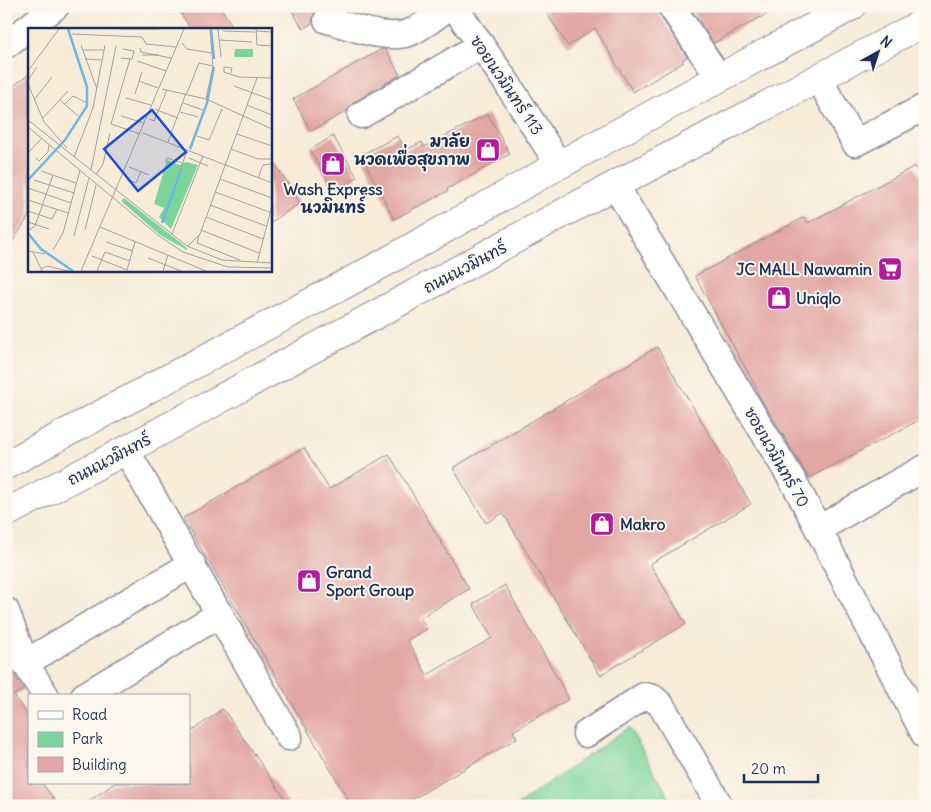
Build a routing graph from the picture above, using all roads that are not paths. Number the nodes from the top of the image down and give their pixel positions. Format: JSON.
{"nodes":[{"id":1,"x":56,"y":6,"type":"edge"},
{"id":2,"x":452,"y":6,"type":"edge"},
{"id":3,"x":671,"y":6,"type":"edge"},
{"id":4,"x":852,"y":6,"type":"edge"},
{"id":5,"x":327,"y":20,"type":"dead end"},
{"id":6,"x":925,"y":22,"type":"edge"},
{"id":7,"x":6,"y":45,"type":"edge"},
{"id":8,"x":481,"y":46,"type":"junction"},
{"id":9,"x":719,"y":78,"type":"junction"},
{"id":10,"x":819,"y":79,"type":"junction"},
{"id":11,"x":925,"y":107,"type":"edge"},
{"id":12,"x":361,"y":115,"type":"dead end"},
{"id":13,"x":559,"y":165,"type":"junction"},
{"id":14,"x":615,"y":185,"type":"junction"},
{"id":15,"x":126,"y":450,"type":"junction"},
{"id":16,"x":6,"y":464,"type":"edge"},
{"id":17,"x":925,"y":468,"type":"edge"},
{"id":18,"x":6,"y":513,"type":"edge"},
{"id":19,"x":819,"y":529,"type":"junction"},
{"id":20,"x":192,"y":564,"type":"junction"},
{"id":21,"x":6,"y":611,"type":"edge"},
{"id":22,"x":220,"y":614,"type":"junction"},
{"id":23,"x":25,"y":663,"type":"junction"},
{"id":24,"x":45,"y":694,"type":"edge"},
{"id":25,"x":87,"y":694,"type":"edge"},
{"id":26,"x":586,"y":734,"type":"dead end"},
{"id":27,"x":925,"y":735,"type":"edge"},
{"id":28,"x":290,"y":737,"type":"dead end"},
{"id":29,"x":720,"y":806,"type":"edge"}],
"edges":[{"from":1,"to":7,"type":"street"},
{"from":2,"to":5,"type":"street"},
{"from":2,"to":8,"type":"street","name":"ซอยนวมินทร์ 113"},
{"from":3,"to":9,"type":"street"},
{"from":4,"to":9,"type":"main road"},
{"from":6,"to":10,"type":"main road","name":"ถนนนวมินทร์"},
{"from":8,"to":12,"type":"street"},
{"from":8,"to":13,"type":"street","name":"ซอยนวมินทร์ 113"},
{"from":9,"to":13,"type":"main road"},
{"from":10,"to":11,"type":"street"},
{"from":10,"to":14,"type":"main road","name":"ถนนนวมินทร์"},
{"from":13,"to":16,"type":"main road"},
{"from":14,"to":15,"type":"main road","name":"ถนนนวมินทร์"},
{"from":14,"to":19,"type":"street","name":"ซอยนวมินทร์ 70"},
{"from":15,"to":18,"type":"main road","name":"ถนนนวมินทร์"},
{"from":15,"to":20,"type":"street"},
{"from":17,"to":19,"type":"street"},
{"from":19,"to":27,"type":"street","name":"ซอยนวมินทร์ 70"},
{"from":20,"to":22,"type":"street"},
{"from":20,"to":23,"type":"street"},
{"from":21,"to":23,"type":"street"},
{"from":22,"to":25,"type":"street"},
{"from":22,"to":28,"type":"street"},
{"from":23,"to":24,"type":"street"},
{"from":26,"to":29,"type":"street"}]}
